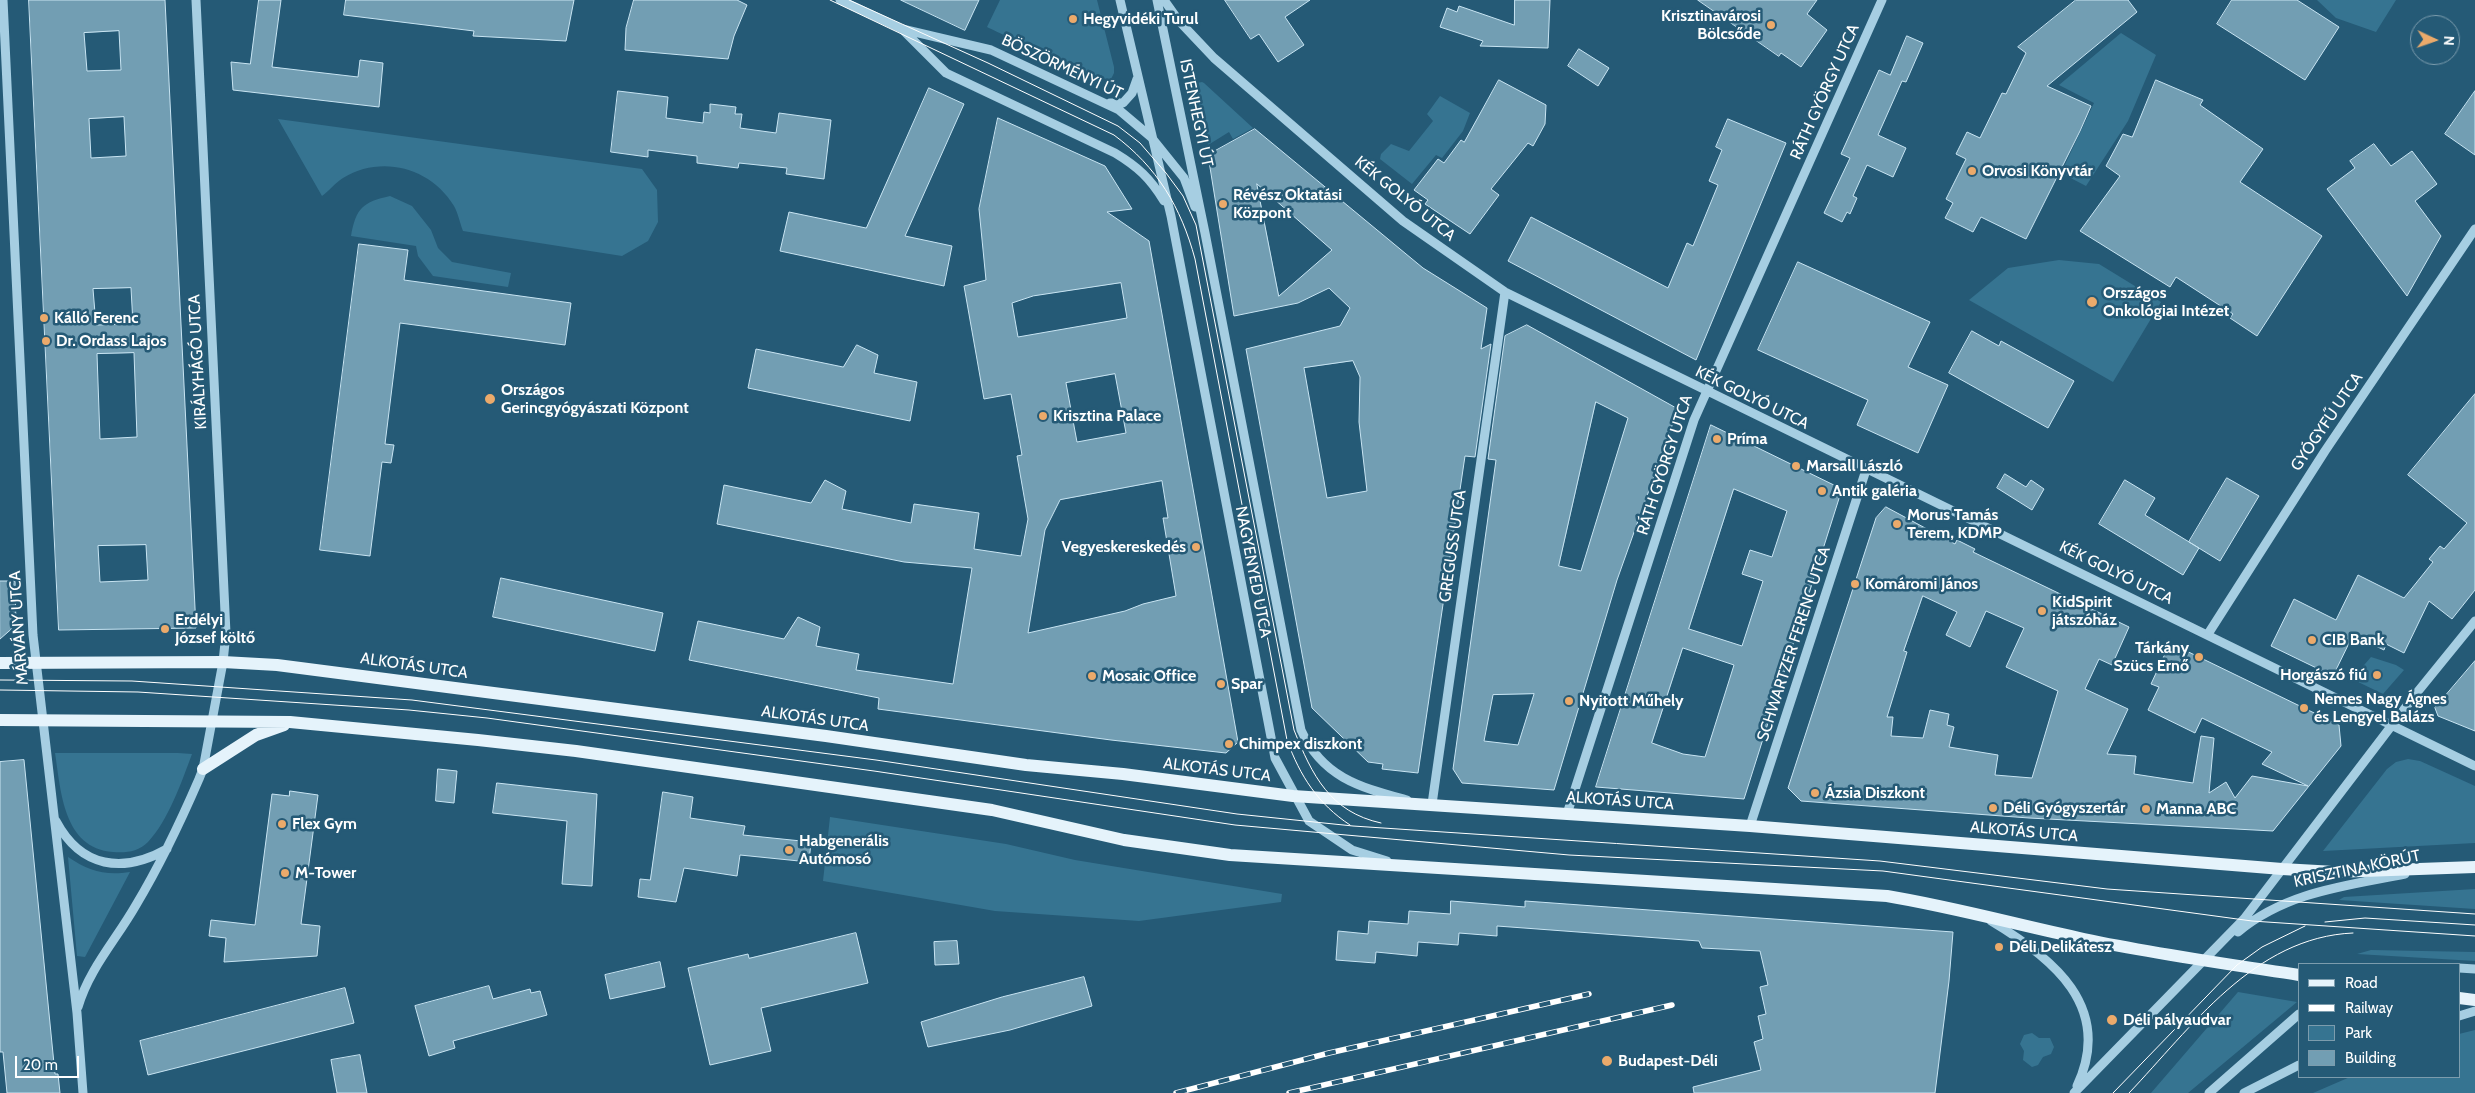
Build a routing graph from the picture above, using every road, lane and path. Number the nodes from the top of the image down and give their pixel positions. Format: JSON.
{"nodes":[{"id":1,"x":3,"y":0,"type":"edge"},
{"id":2,"x":196,"y":0,"type":"edge"},
{"id":3,"x":840,"y":0,"type":"edge"},
{"id":4,"x":1120,"y":0,"type":"edge"},
{"id":5,"x":1157,"y":0,"type":"edge"},
{"id":6,"x":1164,"y":0,"type":"edge"},
{"id":7,"x":1882,"y":0,"type":"edge"},
{"id":8,"x":902,"y":29,"type":"junction"},
{"id":9,"x":1138,"y":78,"type":"junction"},
{"id":10,"x":1104,"y":102,"type":"junction"},
{"id":11,"x":1151,"y":137,"type":"junction"},
{"id":12,"x":1171,"y":216,"type":"junction"},
{"id":13,"x":2475,"y":229,"type":"edge"},
{"id":14,"x":1205,"y":233,"type":"junction"},
{"id":15,"x":1505,"y":292,"type":"junction"},
{"id":16,"x":1705,"y":392,"type":"junction"},
{"id":17,"x":1866,"y":470,"type":"junction"},
{"id":18,"x":2475,"y":621,"type":"edge"},
{"id":19,"x":2208,"y":634,"type":"junction"},
{"id":20,"x":223,"y":662,"type":"junction"},
{"id":21,"x":36,"y":663,"type":"junction"},
{"id":22,"x":0,"y":664,"type":"edge"},
{"id":23,"x":0,"y":720,"type":"edge"},
{"id":24,"x":42,"y":720,"type":"junction"},
{"id":25,"x":211,"y":720,"type":"junction"},
{"id":26,"x":290,"y":722,"type":"junction"},
{"id":27,"x":2391,"y":726,"type":"junction"},
{"id":28,"x":2475,"y":766,"type":"edge"},
{"id":29,"x":203,"y":769,"type":"junction"},
{"id":30,"x":1294,"y":796,"type":"junction"},
{"id":31,"x":1428,"y":804,"type":"junction"},
{"id":32,"x":1567,"y":814,"type":"junction"},
{"id":33,"x":54,"y":817,"type":"junction"},
{"id":34,"x":1750,"y":826,"type":"junction"},
{"id":35,"x":168,"y":849,"type":"junction"},
{"id":36,"x":1404,"y":866,"type":"junction"},
{"id":37,"x":2475,"y":866,"type":"edge"},
{"id":38,"x":2434,"y":868,"type":"junction"},
{"id":39,"x":2282,"y":870,"type":"junction"},
{"id":40,"x":1984,"y":917,"type":"junction"},
{"id":41,"x":2205,"y":960,"type":"junction"},
{"id":42,"x":2460,"y":968,"type":"edge"},
{"id":43,"x":2475,"y":969,"type":"edge"},
{"id":44,"x":2298,"y":975,"type":"edge"},
{"id":45,"x":2460,"y":998,"type":"edge"},
{"id":46,"x":2475,"y":1000,"type":"edge"},
{"id":47,"x":77,"y":1012,"type":"junction"},
{"id":48,"x":2475,"y":1012,"type":"edge"},
{"id":49,"x":2298,"y":1015,"type":"edge"},
{"id":50,"x":2460,"y":1016,"type":"edge"},
{"id":51,"x":2298,"y":1066,"type":"edge"},
{"id":52,"x":83,"y":1093,"type":"edge"},
{"id":53,"x":2074,"y":1093,"type":"edge"},
{"id":54,"x":2209,"y":1093,"type":"edge"},
{"id":55,"x":2244,"y":1093,"type":"edge"}],
"edges":[{"from":1,"to":21,"type":"street","name":"MÁRVÁNY UTCA"},
{"from":2,"to":20,"type":"street","name":"KIRÁLYHÁGÓ UTCA"},
{"from":3,"to":8,"type":"street","name":"BÖSZÖRMÉNYI ÚT"},
{"from":4,"to":9,"type":"street"},
{"from":5,"to":14,"type":"street","name":"ISTENHEGYI ÚT"},
{"from":6,"to":15,"type":"street","name":"KÉK GOLYÓ UTCA"},
{"from":7,"to":16,"type":"street","name":"RÁTH GYÖRGY UTCA"},
{"from":8,"to":10,"type":"street","name":"BÖSZÖRMÉNYI ÚT"},
{"from":8,"to":12,"type":"street","name":"BÖSZÖRMÉNYI ÚT"},
{"from":9,"to":10,"type":"street"},
{"from":9,"to":11,"type":"street"},
{"from":10,"to":11,"type":"street","name":"BÖSZÖRMÉNYI ÚT"},
{"from":11,"to":12,"type":"street"},
{"from":11,"to":14,"type":"street","name":"BÖSZÖRMÉNYI ÚT"},
{"from":12,"to":30,"type":"street","name":"NAGYENYED UTCA"},
{"from":13,"to":19,"type":"street","name":"GYÓGYFŰ UTCA"},
{"from":14,"to":31,"type":"street","name":"NAGYENYED UTCA"},
{"from":15,"to":16,"type":"street","name":"KÉK GOLYÓ UTCA"},
{"from":15,"to":31,"type":"street","name":"GREGUSS UTCA"},
{"from":16,"to":17,"type":"street","name":"KÉK GOLYÓ UTCA"},
{"from":16,"to":32,"type":"street","name":"RÁTH GYÖRGY UTCA"},
{"from":17,"to":19,"type":"street","name":"KÉK GOLYÓ UTCA"},
{"from":17,"to":34,"type":"street","name":"SCHWARTZER FERENC UTCA"},
{"from":18,"to":27,"type":"street","name":"KRISZTINA KÖRÚT"},
{"from":19,"to":27,"type":"street","name":"KÉK GOLYÓ UTCA"},
{"from":20,"to":21,"type":"main road","name":"ALKOTÁS UTCA"},
{"from":20,"to":25,"type":"street","name":"KIRÁLYHÁGÓ UTCA"},
{"from":20,"to":30,"type":"main road","name":"ALKOTÁS UTCA"},
{"from":21,"to":22,"type":"main road","name":"ALKOTÁS UTCA"},
{"from":21,"to":24,"type":"street","name":"MÁRVÁNY UTCA"},
{"from":23,"to":24,"type":"main road"},
{"from":24,"to":25,"type":"main road"},
{"from":24,"to":33,"type":"street","name":"MÁRVÁNY UTCA"},
{"from":25,"to":26,"type":"main road"},
{"from":25,"to":29,"type":"street","name":"MÁRVÁNY UTCA"},
{"from":26,"to":29,"type":"main road"},
{"from":26,"to":36,"type":"main road"},
{"from":27,"to":28,"type":"street","name":"KÉK GOLYÓ UTCA"},
{"from":27,"to":39,"type":"street","name":"KRISZTINA KÖRÚT"},
{"from":29,"to":35,"type":"street","name":"MÁRVÁNY UTCA"},
{"from":30,"to":31,"type":"main road","name":"ALKOTÁS UTCA"},
{"from":30,"to":36,"type":"street","name":"NAGYENYED UTCA"},
{"from":31,"to":32,"type":"main road","name":"ALKOTÁS UTCA"},
{"from":32,"to":34,"type":"main road","name":"ALKOTÁS UTCA"},
{"from":33,"to":35,"type":"street"},
{"from":33,"to":47,"type":"street","name":"MÁRVÁNY UTCA"},
{"from":34,"to":39,"type":"main road","name":"ALKOTÁS UTCA"},
{"from":35,"to":47,"type":"street","name":"MÁRVÁNY UTCA"},
{"from":36,"to":40,"type":"main road"},
{"from":37,"to":38,"type":"main road","name":"KRISZTINA KÖRÚT"},
{"from":38,"to":39,"type":"main road","name":"ALKOTÁS UTCA"},
{"from":38,"to":41,"type":"street","name":"KRISZTINA KÖRÚT"},
{"from":39,"to":41,"type":"street","name":"KRISZTINA KÖRÚT"},
{"from":40,"to":41,"type":"main road"},
{"from":40,"to":53,"type":"street"},
{"from":41,"to":44,"type":"main road"},
{"from":41,"to":53,"type":"street","name":"KRISZTINA KÖRÚT"},
{"from":42,"to":43,"type":"street"},
{"from":45,"to":46,"type":"main road"},
{"from":47,"to":52,"type":"street","name":"MÁRVÁNY UTCA"},
{"from":48,"to":50,"type":"street"},
{"from":49,"to":54,"type":"street"},
{"from":51,"to":55,"type":"street"}]}
